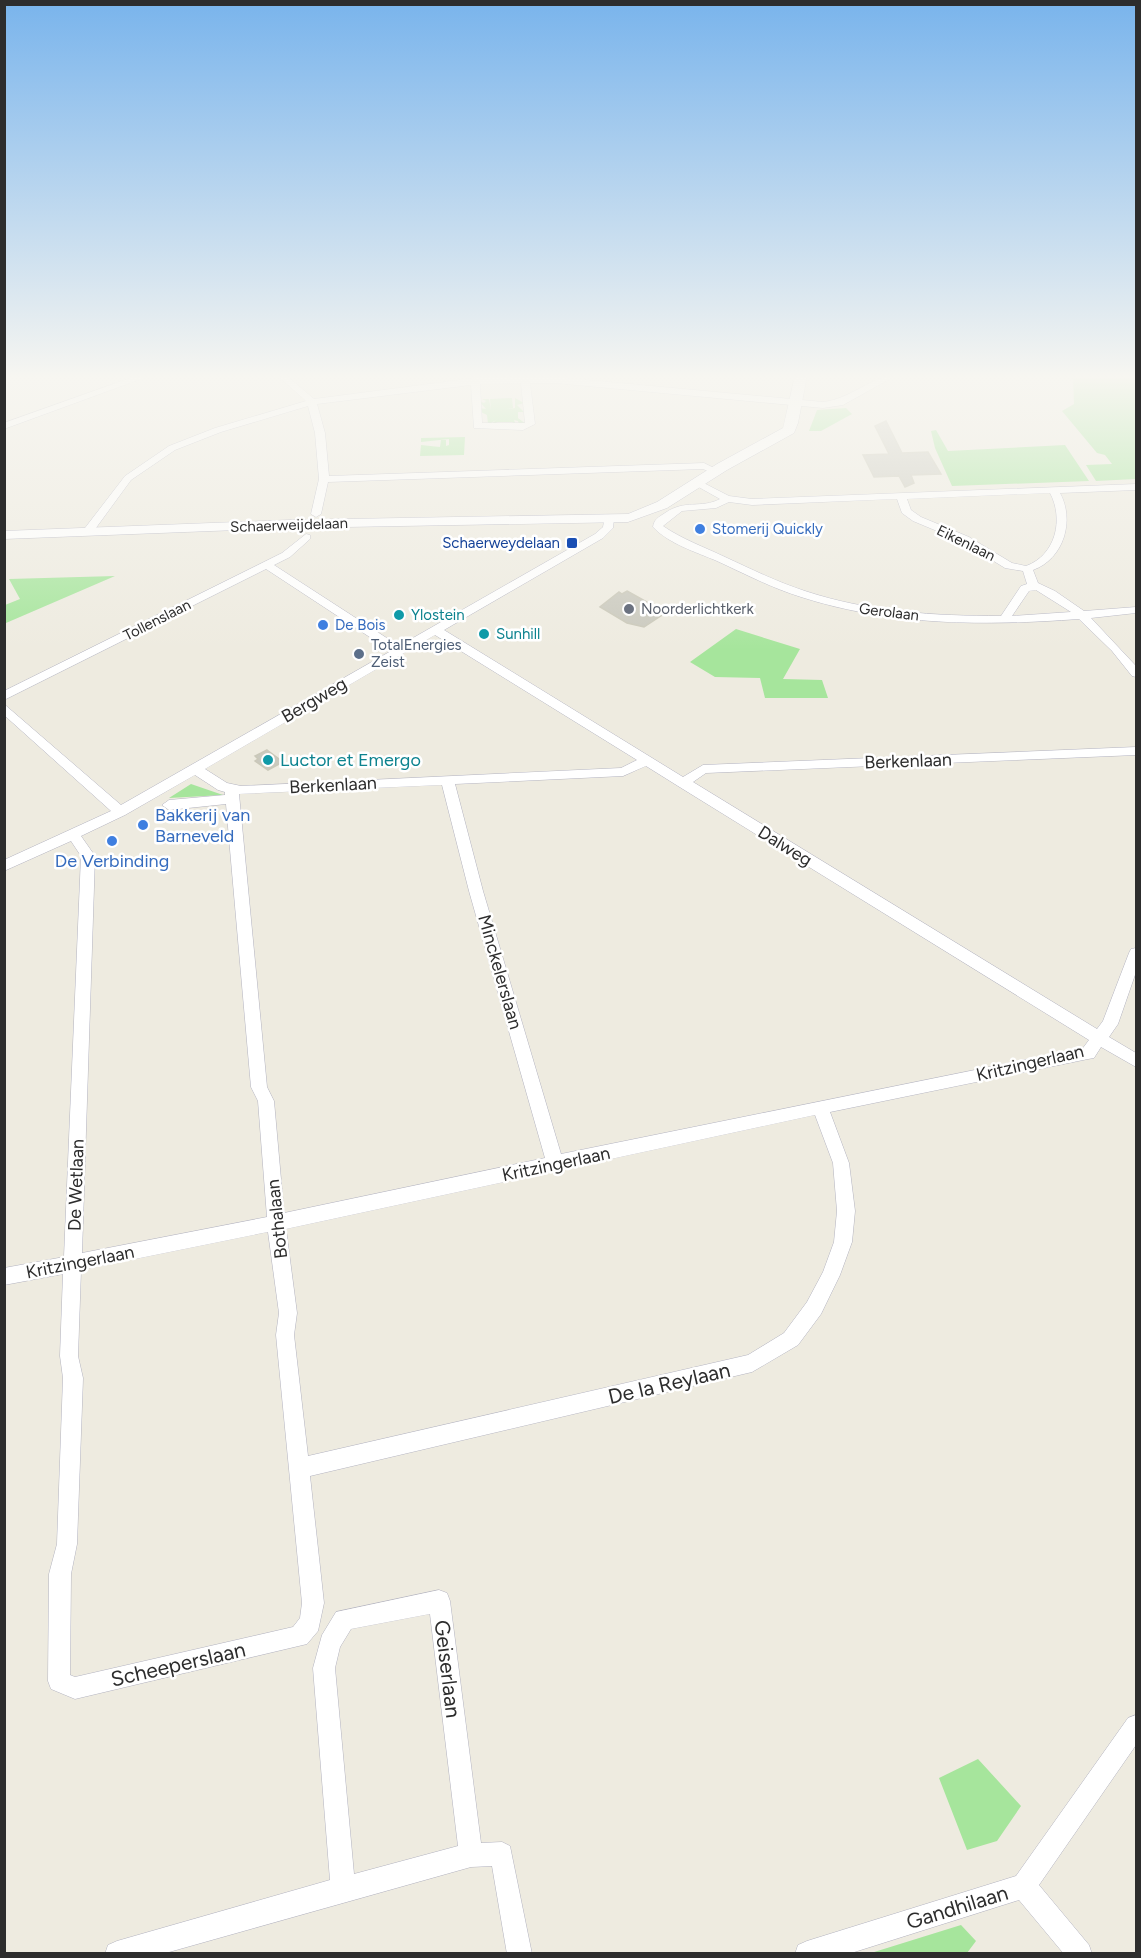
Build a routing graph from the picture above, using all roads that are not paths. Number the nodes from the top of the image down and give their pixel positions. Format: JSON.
{"nodes":[{"id":1,"x":144,"y":467,"type":"edge"},
{"id":2,"x":323,"y":467,"type":"edge"},
{"id":3,"x":664,"y":467,"type":"edge"},
{"id":4,"x":707,"y":467,"type":"edge"},
{"id":5,"x":722,"y":467,"type":"edge"},
{"id":6,"x":715,"y":471,"type":"junction"},
{"id":7,"x":324,"y":479,"type":"junction"},
{"id":8,"x":698,"y":483,"type":"junction"},
{"id":9,"x":1137,"y":487,"type":"edge"},
{"id":10,"x":1053,"y":490,"type":"junction"},
{"id":11,"x":901,"y":496,"type":"junction"},
{"id":12,"x":727,"y":500,"type":"junction"},
{"id":13,"x":316,"y":514,"type":"dead end"},
{"id":14,"x":609,"y":518,"type":"junction"},
{"id":15,"x":4,"y":529,"type":"edge"},
{"id":16,"x":83,"y":531,"type":"junction"},
{"id":17,"x":4,"y":535,"type":"edge"},
{"id":18,"x":306,"y":537,"type":"dead end"},
{"id":19,"x":266,"y":566,"type":"junction"},
{"id":20,"x":1027,"y":569,"type":"junction"},
{"id":21,"x":1033,"y":585,"type":"junction"},
{"id":22,"x":1137,"y":610,"type":"edge"},
{"id":23,"x":1082,"y":616,"type":"junction"},
{"id":24,"x":1004,"y":619,"type":"junction"},
{"id":25,"x":435,"y":630,"type":"junction"},
{"id":26,"x":399,"y":651,"type":"junction"},
{"id":27,"x":1137,"y":674,"type":"edge"},
{"id":28,"x":4,"y":696,"type":"edge"},
{"id":29,"x":4,"y":708,"type":"edge"},
{"id":30,"x":1137,"y":751,"type":"edge"},
{"id":31,"x":647,"y":760,"type":"junction"},
{"id":32,"x":194,"y":768,"type":"junction"},
{"id":33,"x":447,"y":780,"type":"junction"},
{"id":34,"x":683,"y":783,"type":"junction"},
{"id":35,"x":232,"y":794,"type":"junction"},
{"id":36,"x":169,"y":806,"type":"dead end"},
{"id":37,"x":120,"y":812,"type":"junction"},
{"id":38,"x":74,"y":835,"type":"junction"},
{"id":39,"x":4,"y":866,"type":"edge"},
{"id":40,"x":1137,"y":953,"type":"edge"},
{"id":41,"x":1101,"y":1039,"type":"junction"},
{"id":42,"x":1137,"y":1061,"type":"edge"},
{"id":43,"x":820,"y":1108,"type":"junction"},
{"id":44,"x":555,"y":1164,"type":"junction"},
{"id":45,"x":276,"y":1223,"type":"junction"},
{"id":46,"x":73,"y":1263,"type":"junction"},
{"id":47,"x":4,"y":1277,"type":"edge"},
{"id":48,"x":299,"y":1468,"type":"junction"},
{"id":49,"x":299,"y":1636,"type":"joint"},
{"id":50,"x":59,"y":1681,"type":"joint"},
{"id":51,"x":1137,"y":1726,"type":"edge"},
{"id":52,"x":471,"y":1855,"type":"junction"},
{"id":53,"x":1024,"y":1886,"type":"junction"},
{"id":54,"x":343,"y":1889,"type":"junction"},
{"id":55,"x":117,"y":1953,"type":"edge"},
{"id":56,"x":520,"y":1953,"type":"edge"},
{"id":57,"x":807,"y":1953,"type":"edge"},
{"id":58,"x":1080,"y":1953,"type":"edge"}],
"edges":[{"from":1,"to":16,"type":"street"},
{"from":2,"to":7,"type":"street"},
{"from":3,"to":7,"type":"street"},
{"from":4,"to":6,"type":"street"},
{"from":5,"to":6,"type":"street","name":"Schaerweijdelaan"},
{"from":6,"to":8,"type":"street","name":"Schaerweijdelaan"},
{"from":7,"to":13,"type":"street"},
{"from":8,"to":12,"type":"street"},
{"from":8,"to":14,"type":"street","name":"Schaerweijdelaan"},
{"from":9,"to":10,"type":"street"},
{"from":10,"to":11,"type":"street"},
{"from":10,"to":20,"type":"street"},
{"from":11,"to":12,"type":"street"},
{"from":11,"to":20,"type":"street","name":"Eikenlaan"},
{"from":12,"to":24,"type":"street","name":"Gerolaan"},
{"from":14,"to":16,"type":"street","name":"Schaerweijdelaan"},
{"from":14,"to":25,"type":"street","name":"Bergweg"},
{"from":15,"to":16,"type":"street","name":"Schaerweijdelaan"},
{"from":16,"to":17,"type":"street","name":"Schaerweijdelaan"},
{"from":18,"to":19,"type":"street","name":"Tollenslaan"},
{"from":19,"to":26,"type":"street"},
{"from":19,"to":28,"type":"street","name":"Tollenslaan"},
{"from":20,"to":21,"type":"street"},
{"from":21,"to":23,"type":"street"},
{"from":21,"to":24,"type":"street"},
{"from":22,"to":23,"type":"street","name":"Gerolaan"},
{"from":23,"to":24,"type":"street","name":"Gerolaan"},
{"from":23,"to":27,"type":"street"},
{"from":25,"to":26,"type":"street","name":"Bergweg"},
{"from":25,"to":31,"type":"street","name":"Dalweg"},
{"from":26,"to":32,"type":"street","name":"Bergweg"},
{"from":29,"to":37,"type":"street"},
{"from":30,"to":34,"type":"street","name":"Berkenlaan"},
{"from":31,"to":33,"type":"street","name":"Berkenlaan"},
{"from":31,"to":34,"type":"street","name":"Dalweg"},
{"from":32,"to":35,"type":"street","name":"Berkenlaan"},
{"from":32,"to":37,"type":"street","name":"Bergweg"},
{"from":33,"to":35,"type":"street","name":"Berkenlaan"},
{"from":33,"to":44,"type":"street","name":"Minckelerslaan"},
{"from":34,"to":41,"type":"street","name":"Dalweg"},
{"from":35,"to":36,"type":"street","name":"Berkenlaan"},
{"from":35,"to":45,"type":"street","name":"Bothalaan"},
{"from":37,"to":38,"type":"street","name":"Bergweg"},
{"from":38,"to":39,"type":"street","name":"Bergweg"},
{"from":38,"to":46,"type":"street","name":"De Wetlaan"},
{"from":40,"to":41,"type":"street"},
{"from":41,"to":42,"type":"street","name":"Dalweg"},
{"from":41,"to":43,"type":"street","name":"Kritzingerlaan"},
{"from":43,"to":44,"type":"street","name":"Kritzingerlaan"},
{"from":43,"to":48,"type":"street","name":"De la Reylaan"},
{"from":44,"to":45,"type":"street","name":"Kritzingerlaan"},
{"from":45,"to":46,"type":"street","name":"Kritzingerlaan"},
{"from":45,"to":48,"type":"street","name":"Bothalaan"},
{"from":46,"to":47,"type":"street","name":"Kritzingerlaan"},
{"from":46,"to":50,"type":"street","name":"De Wetlaan"},
{"from":48,"to":49,"type":"street","name":"Bothalaan"},
{"from":49,"to":50,"type":"street","name":"Scheeperslaan"},
{"from":51,"to":53,"type":"street","name":"Gandhilaan"},
{"from":52,"to":54,"type":"street"},
{"from":52,"to":54,"type":"street","name":"Geiserlaan"},
{"from":52,"to":56,"type":"street"},
{"from":53,"to":57,"type":"street","name":"Gandhilaan"},
{"from":53,"to":58,"type":"street"},
{"from":54,"to":55,"type":"street"}]}
